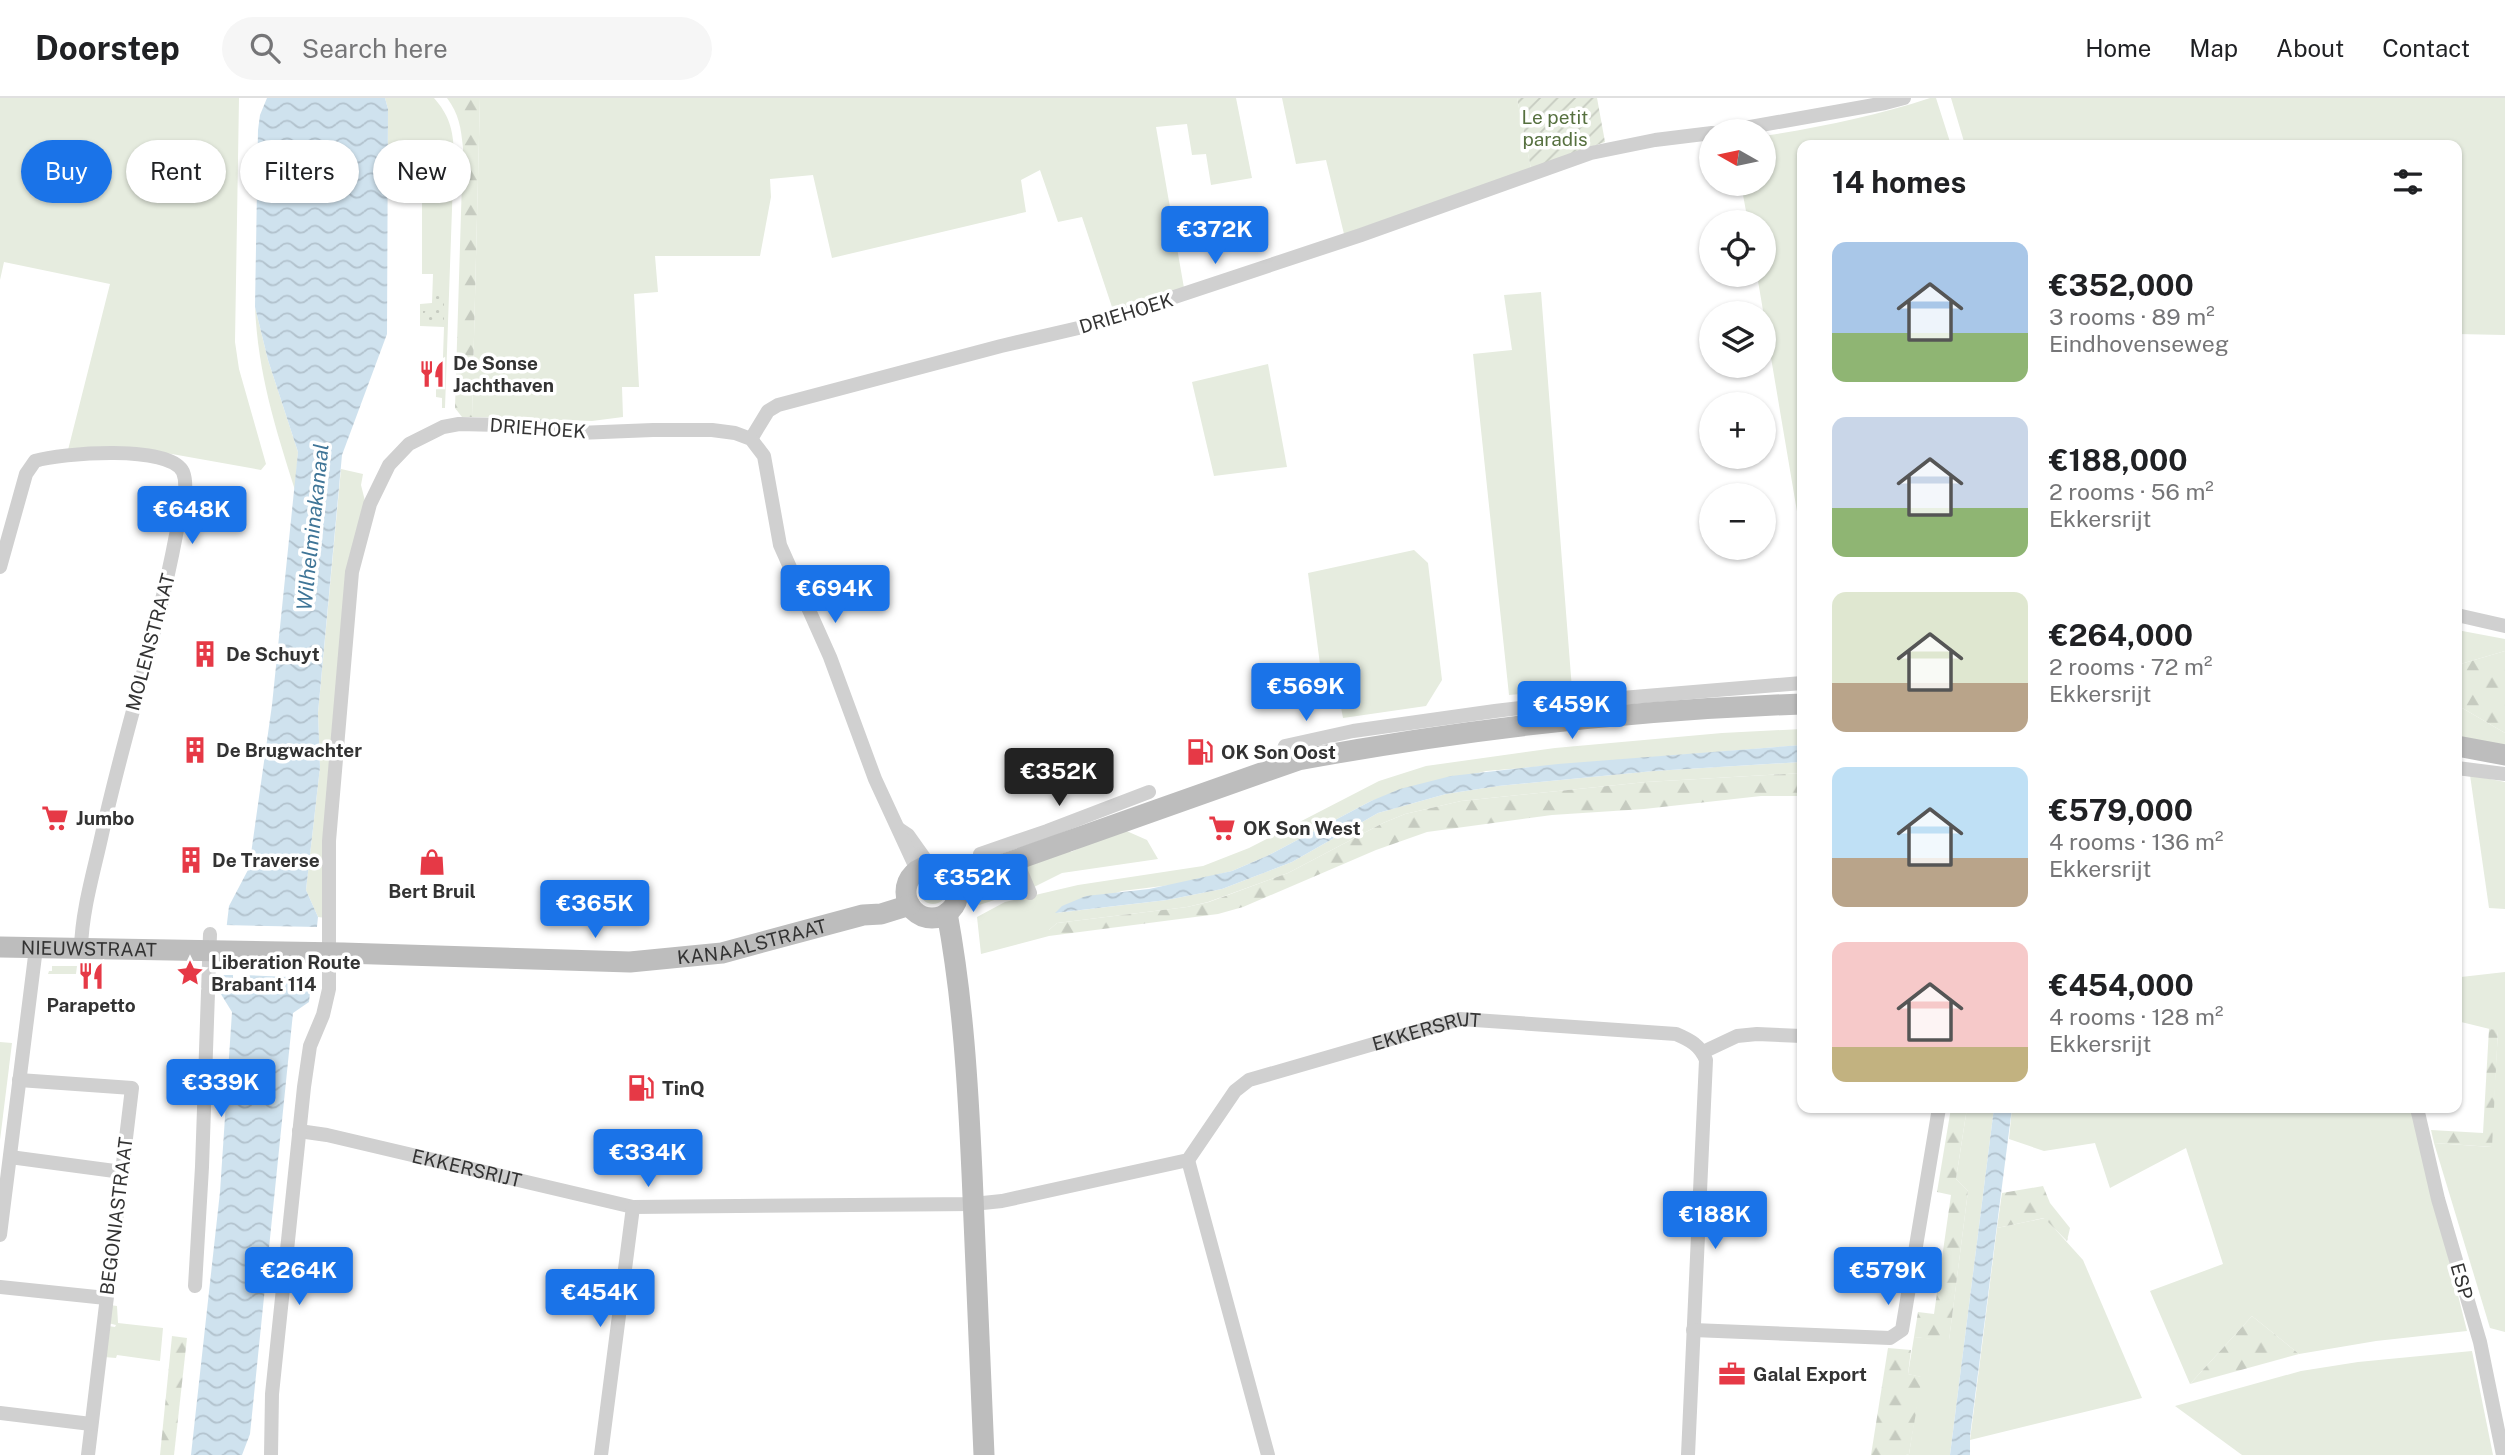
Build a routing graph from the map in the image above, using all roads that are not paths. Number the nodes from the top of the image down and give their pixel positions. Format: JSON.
{"nodes":[{"id":1,"x":1903,"y":98,"type":"edge"},
{"id":2,"x":1776,"y":122,"type":"edge"},
{"id":3,"x":1699,"y":135,"type":"edge"},
{"id":4,"x":751,"y":439,"type":"junction"},
{"id":5,"x":0,"y":567,"type":"edge"},
{"id":6,"x":2462,"y":616,"type":"edge"},
{"id":7,"x":2505,"y":626,"type":"edge"},
{"id":8,"x":1797,"y":683,"type":"edge"},
{"id":9,"x":1797,"y":704,"type":"edge"},
{"id":10,"x":2462,"y":747,"type":"edge"},
{"id":11,"x":2505,"y":755,"type":"edge"},
{"id":12,"x":1277,"y":767,"type":"junction"},
{"id":13,"x":2462,"y":769,"type":"edge"},
{"id":14,"x":2505,"y":774,"type":"edge"},
{"id":15,"x":1149,"y":792,"type":"dead end"},
{"id":16,"x":1050,"y":839,"type":"junction"},
{"id":17,"x":980,"y":854,"type":"dead end"},
{"id":18,"x":1010,"y":862,"type":"junction"},
{"id":19,"x":916,"y":882,"type":"junction"},
{"id":20,"x":956,"y":885,"type":"junction"},
{"id":21,"x":1030,"y":893,"type":"dead end"},
{"id":22,"x":939,"y":916,"type":"junction"},
{"id":23,"x":214,"y":945,"type":"junction"},
{"id":24,"x":0,"y":947,"type":"edge"},
{"id":25,"x":36,"y":948,"type":"junction"},
{"id":26,"x":81,"y":948,"type":"junction"},
{"id":27,"x":322,"y":954,"type":"junction"},
{"id":28,"x":1797,"y":1036,"type":"edge"},
{"id":29,"x":1703,"y":1052,"type":"junction"},
{"id":30,"x":19,"y":1080,"type":"junction"},
{"id":31,"x":1938,"y":1113,"type":"edge"},
{"id":32,"x":2418,"y":1113,"type":"edge"},
{"id":33,"x":299,"y":1131,"type":"junction"},
{"id":34,"x":10,"y":1157,"type":"junction"},
{"id":35,"x":1188,"y":1160,"type":"junction"},
{"id":36,"x":121,"y":1172,"type":"junction"},
{"id":37,"x":973,"y":1204,"type":"junction"},
{"id":38,"x":633,"y":1206,"type":"junction"},
{"id":39,"x":0,"y":1235,"type":"edge"},
{"id":40,"x":194,"y":1286,"type":"dead end"},
{"id":41,"x":0,"y":1287,"type":"edge"},
{"id":42,"x":106,"y":1298,"type":"junction"},
{"id":43,"x":1693,"y":1330,"type":"junction"},
{"id":44,"x":0,"y":1413,"type":"edge"},
{"id":45,"x":92,"y":1424,"type":"junction"},
{"id":46,"x":88,"y":1455,"type":"edge"},
{"id":47,"x":271,"y":1455,"type":"edge"},
{"id":48,"x":601,"y":1455,"type":"edge"},
{"id":49,"x":984,"y":1455,"type":"edge"},
{"id":50,"x":1268,"y":1455,"type":"edge"},
{"id":51,"x":1688,"y":1455,"type":"edge"},
{"id":52,"x":2502,"y":1455,"type":"edge"}],
"edges":[{"from":1,"to":2,"type":"street"},
{"from":3,"to":4,"type":"street","name":"DRIEHOEK"},
{"from":4,"to":19,"type":"street"},
{"from":4,"to":27,"type":"street","name":"DRIEHOEK"},
{"from":5,"to":26,"type":"street","name":"MOLENSTRAAT"},
{"from":6,"to":7,"type":"street"},
{"from":8,"to":12,"type":"street"},
{"from":9,"to":12,"type":"main road"},
{"from":10,"to":11,"type":"main road"},
{"from":12,"to":16,"type":"main road"},
{"from":13,"to":14,"type":"street"},
{"from":15,"to":16,"type":"street"},
{"from":16,"to":17,"type":"street"},
{"from":16,"to":18,"type":"main road"},
{"from":18,"to":20,"type":"main road"},
{"from":18,"to":21,"type":"street"},
{"from":19,"to":20,"type":"main road"},
{"from":19,"to":22,"type":"main road"},
{"from":19,"to":27,"type":"main road","name":"KANAALSTRAAT"},
{"from":20,"to":22,"type":"main road"},
{"from":22,"to":37,"type":"main road"},
{"from":23,"to":26,"type":"main road","name":"NIEUWSTRAAT"},
{"from":23,"to":27,"type":"main road","name":"KANAALSTRAAT"},
{"from":23,"to":40,"type":"street"},
{"from":24,"to":25,"type":"main road","name":"NIEUWSTRAAT"},
{"from":25,"to":26,"type":"main road","name":"NIEUWSTRAAT"},
{"from":25,"to":30,"type":"street"},
{"from":27,"to":33,"type":"street"},
{"from":28,"to":29,"type":"street"},
{"from":29,"to":35,"type":"street","name":"EKKERSRIJT"},
{"from":29,"to":43,"type":"street"},
{"from":30,"to":34,"type":"street"},
{"from":30,"to":36,"type":"street","name":"BEGONIASTRAAT"},
{"from":31,"to":43,"type":"street"},
{"from":32,"to":52,"type":"street","name":"ESP"},
{"from":33,"to":38,"type":"street","name":"EKKERSRIJT"},
{"from":33,"to":47,"type":"street"},
{"from":34,"to":36,"type":"street"},
{"from":34,"to":39,"type":"street"},
{"from":35,"to":37,"type":"street","name":"EKKERSRIJT"},
{"from":35,"to":50,"type":"street"},
{"from":36,"to":42,"type":"street","name":"BEGONIASTRAAT"},
{"from":37,"to":38,"type":"street","name":"EKKERSRIJT"},
{"from":37,"to":49,"type":"main road"},
{"from":38,"to":48,"type":"street"},
{"from":41,"to":42,"type":"street"},
{"from":42,"to":45,"type":"street","name":"BEGONIASTRAAT"},
{"from":43,"to":51,"type":"street"},
{"from":44,"to":45,"type":"street"},
{"from":45,"to":46,"type":"street","name":"BEGONIASTRAAT"}]}
